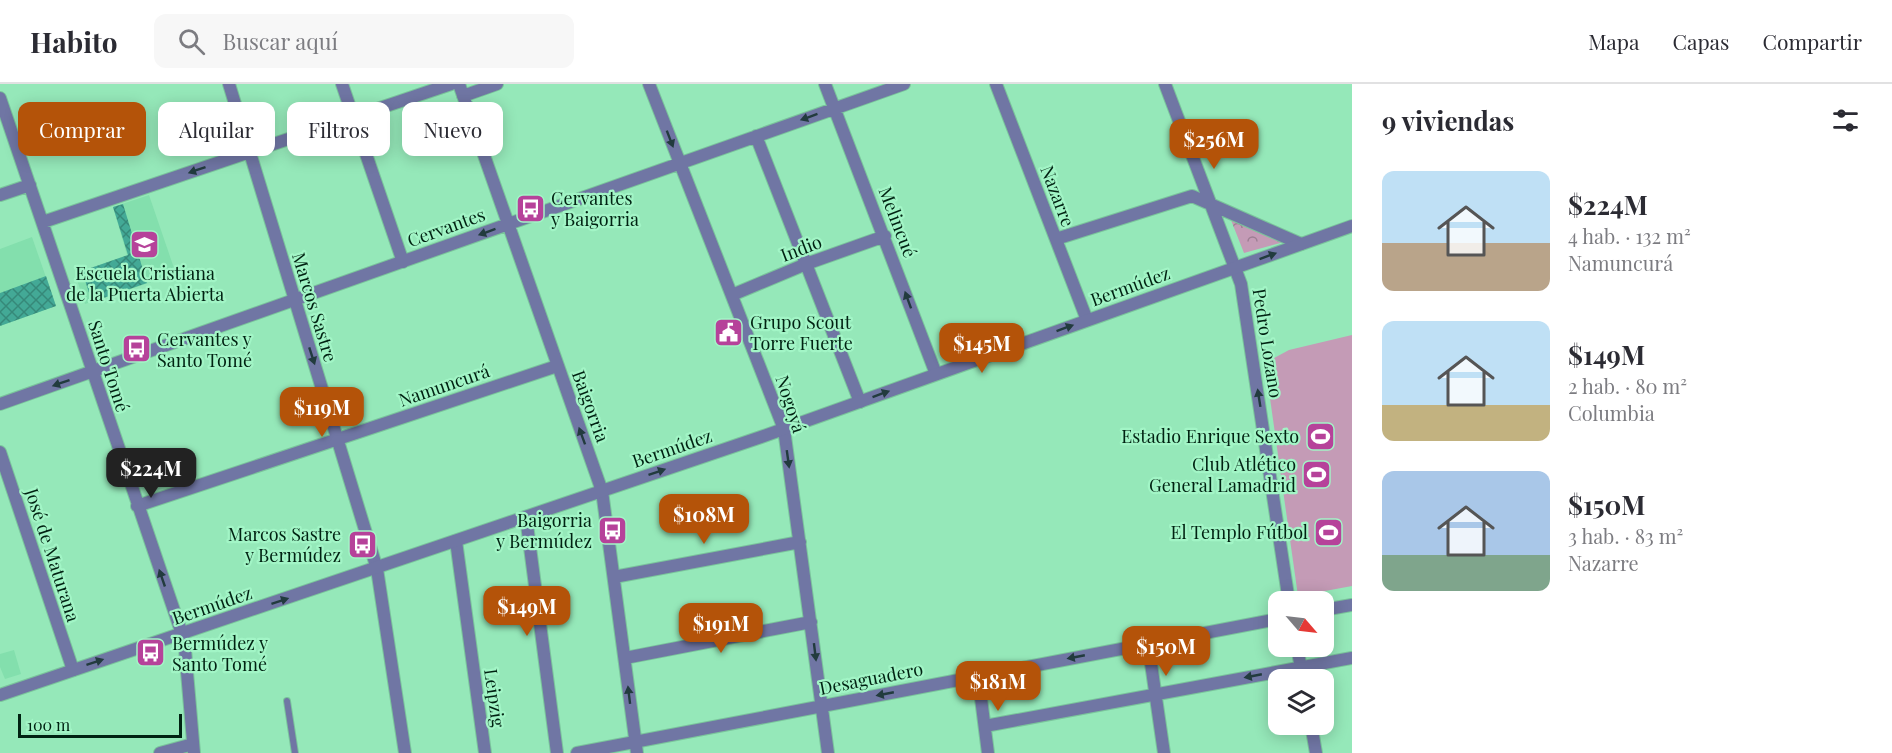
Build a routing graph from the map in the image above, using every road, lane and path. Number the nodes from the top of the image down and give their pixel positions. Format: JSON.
{"nodes":[{"id":1,"x":229,"y":84,"type":"edge"},
{"id":2,"x":342,"y":84,"type":"edge"},
{"id":3,"x":451,"y":84,"type":"edge"},
{"id":4,"x":497,"y":84,"type":"edge"},
{"id":5,"x":649,"y":84,"type":"edge"},
{"id":6,"x":825,"y":84,"type":"edge"},
{"id":7,"x":904,"y":84,"type":"edge"},
{"id":8,"x":996,"y":84,"type":"edge"},
{"id":9,"x":1165,"y":84,"type":"edge"},
{"id":10,"x":461,"y":90,"type":"edge"},
{"id":11,"x":0,"y":98,"type":"edge"},
{"id":12,"x":235,"y":102,"type":"edge"},
{"id":13,"x":348,"y":102,"type":"edge"},
{"id":14,"x":390,"y":105,"type":"edge"},
{"id":15,"x":835,"y":108,"type":"junction"},
{"id":16,"x":756,"y":136,"type":"junction"},
{"id":17,"x":238,"y":156,"type":"edge"},
{"id":18,"x":251,"y":156,"type":"edge"},
{"id":19,"x":366,"y":156,"type":"edge"},
{"id":20,"x":680,"y":163,"type":"junction"},
{"id":21,"x":30,"y":185,"type":"junction"},
{"id":22,"x":0,"y":195,"type":"edge"},
{"id":23,"x":1210,"y":202,"type":"junction"},
{"id":24,"x":43,"y":222,"type":"junction"},
{"id":25,"x":508,"y":224,"type":"junction"},
{"id":26,"x":1352,"y":226,"type":"edge"},
{"id":27,"x":885,"y":236,"type":"junction"},
{"id":28,"x":1056,"y":239,"type":"junction"},
{"id":29,"x":1300,"y":244,"type":"junction"},
{"id":30,"x":403,"y":262,"type":"junction"},
{"id":31,"x":806,"y":264,"type":"junction"},
{"id":32,"x":1235,"y":267,"type":"junction"},
{"id":33,"x":732,"y":295,"type":"junction"},
{"id":34,"x":294,"y":300,"type":"junction"},
{"id":35,"x":1087,"y":320,"type":"junction"},
{"id":36,"x":557,"y":366,"type":"junction"},
{"id":37,"x":92,"y":373,"type":"junction"},
{"id":38,"x":936,"y":374,"type":"junction"},
{"id":39,"x":860,"y":402,"type":"junction"},
{"id":40,"x":0,"y":404,"type":"edge"},
{"id":41,"x":784,"y":429,"type":"junction"},
{"id":42,"x":338,"y":440,"type":"junction"},
{"id":43,"x":0,"y":452,"type":"edge"},
{"id":44,"x":602,"y":491,"type":"junction"},
{"id":45,"x":137,"y":506,"type":"junction"},
{"id":46,"x":526,"y":517,"type":"junction"},
{"id":47,"x":456,"y":541,"type":"junction"},
{"id":48,"x":800,"y":542,"type":"junction"},
{"id":49,"x":377,"y":568,"type":"junction"},
{"id":50,"x":614,"y":577,"type":"junction"},
{"id":51,"x":1287,"y":591,"type":"edge"},
{"id":52,"x":1352,"y":605,"type":"edge"},
{"id":53,"x":1334,"y":608,"type":"edge"},
{"id":54,"x":1268,"y":621,"type":"edge"},
{"id":55,"x":811,"y":622,"type":"junction"},
{"id":56,"x":182,"y":633,"type":"junction"},
{"id":57,"x":1148,"y":643,"type":"junction"},
{"id":58,"x":1299,"y":657,"type":"edge"},
{"id":59,"x":625,"y":658,"type":"junction"},
{"id":60,"x":1352,"y":658,"type":"edge"},
{"id":61,"x":1300,"y":666,"type":"junction"},
{"id":62,"x":1301,"y":669,"type":"edge"},
{"id":63,"x":73,"y":670,"type":"junction"},
{"id":64,"x":978,"y":675,"type":"junction"},
{"id":65,"x":0,"y":695,"type":"edge"},
{"id":66,"x":1155,"y":695,"type":"junction"},
{"id":67,"x":287,"y":700,"type":"dead end"},
{"id":68,"x":821,"y":706,"type":"junction"},
{"id":69,"x":985,"y":726,"type":"junction"},
{"id":70,"x":1313,"y":735,"type":"edge"},
{"id":71,"x":194,"y":748,"type":"edge"},
{"id":72,"x":636,"y":748,"type":"edge"},
{"id":73,"x":160,"y":753,"type":"edge"},
{"id":74,"x":295,"y":753,"type":"edge"},
{"id":75,"x":405,"y":753,"type":"edge"},
{"id":76,"x":485,"y":753,"type":"edge"},
{"id":77,"x":557,"y":753,"type":"edge"},
{"id":78,"x":577,"y":753,"type":"edge"},
{"id":79,"x":828,"y":753,"type":"edge"},
{"id":80,"x":988,"y":753,"type":"edge"},
{"id":81,"x":1164,"y":753,"type":"edge"},
{"id":82,"x":1316,"y":753,"type":"edge"}],
"edges":[{"from":1,"to":12,"type":"street","name":"Marcos Sastre"},
{"from":2,"to":13,"type":"street"},
{"from":3,"to":14,"type":"street"},
{"from":4,"to":10,"type":"street"},
{"from":5,"to":20,"type":"street","name":"Nogoyá","one_way":true},
{"from":6,"to":15,"type":"street","name":"Melincué"},
{"from":7,"to":15,"type":"street","name":"Cervantes"},
{"from":8,"to":28,"type":"street","name":"Nazarre"},
{"from":9,"to":23,"type":"street","name":"Pedro Lozano"},
{"from":10,"to":25,"type":"street","name":"Baigorria"},
{"from":11,"to":21,"type":"street","name":"Santo Tomé"},
{"from":15,"to":16,"type":"street","name":"Cervantes","one_way":true},
{"from":15,"to":27,"type":"street","name":"Melincué"},
{"from":16,"to":20,"type":"street","name":"Cervantes"},
{"from":16,"to":31,"type":"street"},
{"from":17,"to":24,"type":"street","one_way":true},
{"from":18,"to":34,"type":"street","name":"Marcos Sastre"},
{"from":19,"to":30,"type":"street"},
{"from":20,"to":25,"type":"street","name":"Cervantes"},
{"from":20,"to":33,"type":"street","name":"Nogoyá"},
{"from":21,"to":22,"type":"street"},
{"from":21,"to":24,"type":"street","name":"Santo Tomé"},
{"from":23,"to":28,"type":"street"},
{"from":23,"to":29,"type":"street"},
{"from":23,"to":32,"type":"street","name":"Pedro Lozano"},
{"from":24,"to":37,"type":"street","name":"Santo Tomé"},
{"from":25,"to":30,"type":"street","name":"Cervantes","one_way":true},
{"from":25,"to":36,"type":"street","name":"Baigorria"},
{"from":26,"to":29,"type":"street","name":"Bermúdez"},
{"from":27,"to":31,"type":"street","name":"Indio"},
{"from":38,"to":27,"type":"street","name":"Melincué","one_way":true},
{"from":28,"to":35,"type":"street","name":"Nazarre"},
{"from":32,"to":29,"type":"street","name":"Bermúdez","one_way":true},
{"from":30,"to":34,"type":"street","name":"Cervantes"},
{"from":31,"to":33,"type":"street","name":"Indio"},
{"from":31,"to":39,"type":"street"},
{"from":32,"to":35,"type":"street","name":"Bermúdez"},
{"from":51,"to":32,"type":"street","name":"Pedro Lozano","one_way":true},
{"from":33,"to":41,"type":"street","name":"Nogoyá"},
{"from":34,"to":37,"type":"street","name":"Cervantes"},
{"from":34,"to":42,"type":"street","name":"Marcos Sastre","one_way":true},
{"from":38,"to":35,"type":"street","name":"Bermúdez","one_way":true},
{"from":36,"to":42,"type":"street","name":"Namuncurá"},
{"from":44,"to":36,"type":"street","name":"Baigorria","one_way":true},
{"from":37,"to":40,"type":"street","name":"Cervantes","one_way":true},
{"from":37,"to":45,"type":"street","name":"Santo Tomé"},
{"from":39,"to":38,"type":"street","name":"Bermúdez","one_way":true},
{"from":39,"to":41,"type":"street","name":"Bermúdez"},
{"from":44,"to":41,"type":"street","name":"Bermúdez","one_way":true},
{"from":41,"to":48,"type":"street","name":"Nogoyá","one_way":true},
{"from":42,"to":45,"type":"street","name":"Namuncurá"},
{"from":42,"to":49,"type":"street","name":"Marcos Sastre"},
{"from":43,"to":63,"type":"street","name":"José de Maturana"},
{"from":44,"to":46,"type":"street","name":"Bermúdez"},
{"from":44,"to":50,"type":"street","name":"Baigorria"},
{"from":56,"to":45,"type":"street","name":"Santo Tomé","one_way":true},
{"from":46,"to":47,"type":"street","name":"Bermúdez"},
{"from":46,"to":77,"type":"street"},
{"from":47,"to":49,"type":"street","name":"Bermúdez"},
{"from":47,"to":76,"type":"street","name":"Leipzig"},
{"from":48,"to":50,"type":"street"},
{"from":48,"to":55,"type":"street","name":"Nogoyá"},
{"from":56,"to":49,"type":"street","name":"Bermúdez","one_way":true},
{"from":49,"to":75,"type":"street","name":"Marcos Sastre"},
{"from":50,"to":59,"type":"street","name":"Baigorria"},
{"from":52,"to":53,"type":"street"},
{"from":54,"to":57,"type":"street","name":"Desaguadero"},
{"from":55,"to":59,"type":"street"},
{"from":55,"to":68,"type":"street","name":"Nogoyá","one_way":true},
{"from":63,"to":56,"type":"street","name":"Bermúdez","one_way":true},
{"from":56,"to":71,"type":"street","name":"Santo Tomé"},
{"from":57,"to":64,"type":"street","name":"Desaguadero","one_way":true},
{"from":57,"to":66,"type":"street"},
{"from":58,"to":61,"type":"street"},
{"from":72,"to":59,"type":"street","name":"Baigorria","one_way":true},
{"from":60,"to":61,"type":"street"},
{"from":61,"to":62,"type":"street"},
{"from":61,"to":66,"type":"street","one_way":true},
{"from":63,"to":65,"type":"street","name":"Bermúdez"},
{"from":64,"to":68,"type":"street","name":"Desaguadero","one_way":true},
{"from":64,"to":69,"type":"street"},
{"from":66,"to":69,"type":"street"},
{"from":66,"to":81,"type":"street"},
{"from":67,"to":74,"type":"lane"},
{"from":68,"to":72,"type":"street","name":"Desaguadero"},
{"from":68,"to":79,"type":"street","name":"Nogoyá"},
{"from":69,"to":80,"type":"street"},
{"from":70,"to":82,"type":"street"},
{"from":71,"to":73,"type":"street"},
{"from":72,"to":78,"type":"street","name":"Desaguadero"}]}
